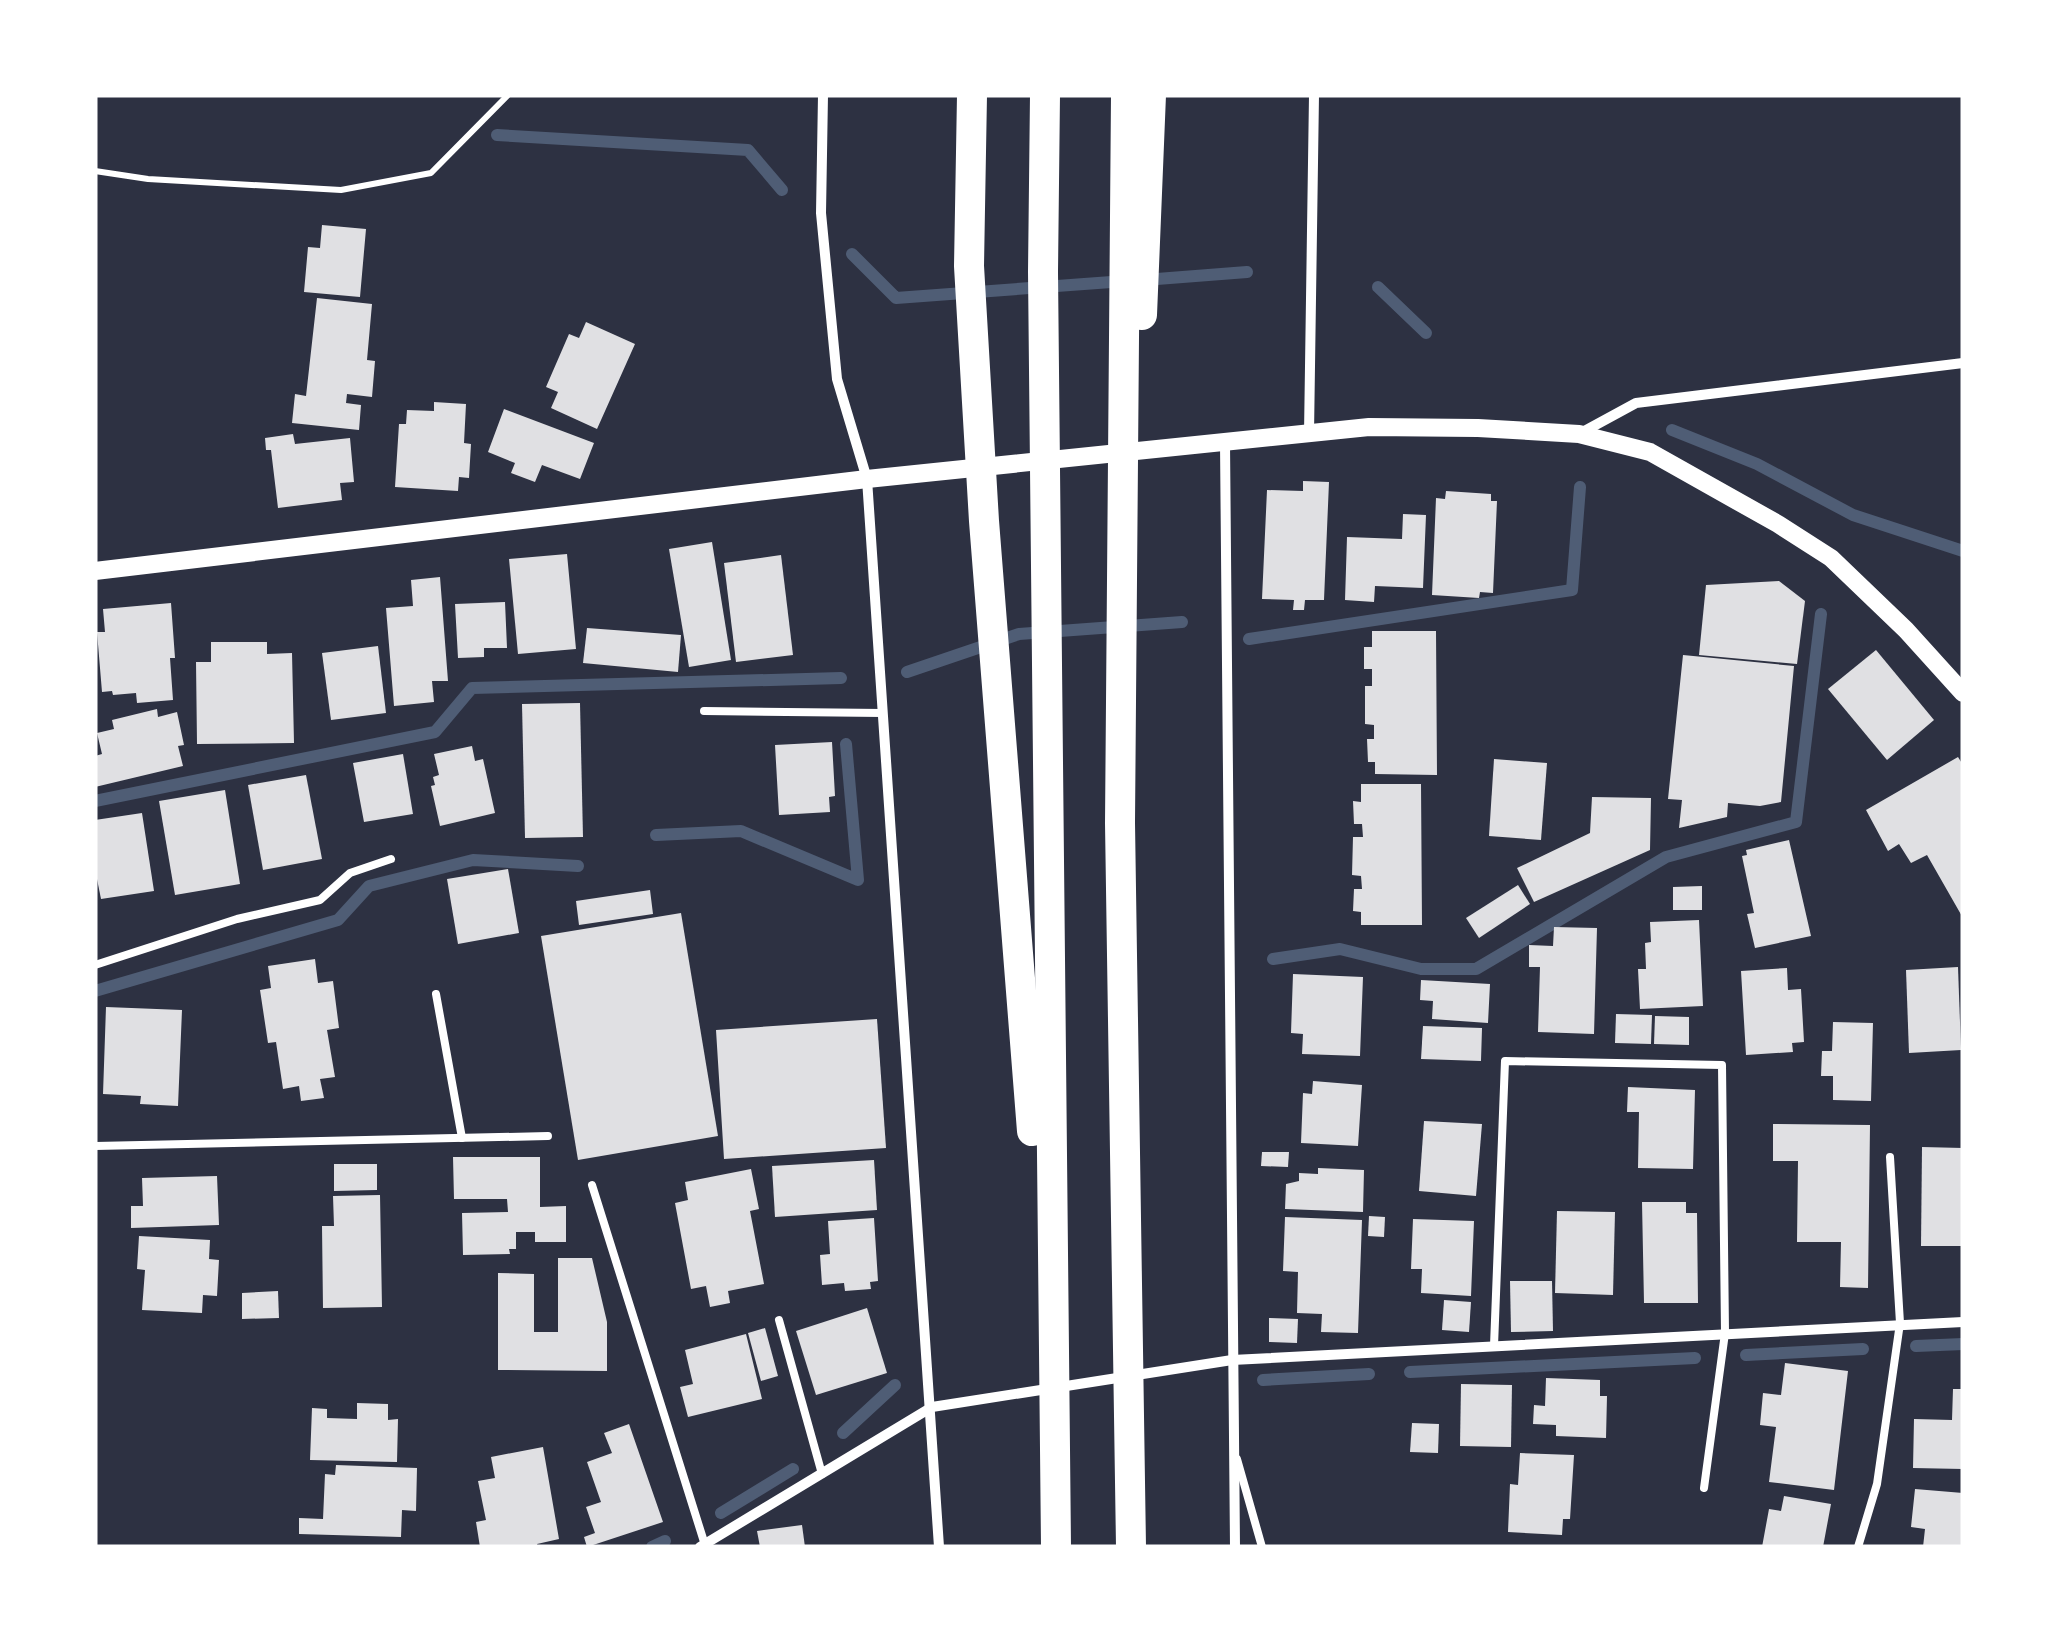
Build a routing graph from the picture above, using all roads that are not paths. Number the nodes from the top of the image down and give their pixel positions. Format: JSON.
{"nodes":[{"id":1,"x":823,"y":95,"type":"edge"},
{"id":2,"x":972,"y":95,"type":"edge"},
{"id":3,"x":1044,"y":95,"type":"edge"},
{"id":4,"x":1126,"y":95,"type":"edge"},
{"id":5,"x":1150,"y":95,"type":"edge"},
{"id":6,"x":1314,"y":95,"type":"edge"},
{"id":7,"x":1135,"y":268,"type":"junction"},
{"id":8,"x":1963,"y":363,"type":"edge"},
{"id":9,"x":1309,"y":434,"type":"junction"},
{"id":10,"x":1579,"y":434,"type":"junction"},
{"id":11,"x":1225,"y":443,"type":"junction"},
{"id":12,"x":867,"y":479,"type":"junction"},
{"id":13,"x":95,"y":572,"type":"edge"},
{"id":14,"x":1963,"y":693,"type":"edge"},
{"id":15,"x":704,"y":711,"type":"dead end"},
{"id":16,"x":883,"y":714,"type":"junction"},
{"id":17,"x":391,"y":859,"type":"dead end"},
{"id":18,"x":95,"y":965,"type":"edge"},
{"id":19,"x":436,"y":994,"type":"dead end"},
{"id":20,"x":548,"y":1136,"type":"dead end"},
{"id":21,"x":462,"y":1138,"type":"junction"},
{"id":22,"x":95,"y":1146,"type":"edge"},
{"id":23,"x":1890,"y":1157,"type":"dead end"},
{"id":24,"x":592,"y":1185,"type":"dead end"},
{"id":25,"x":779,"y":1320,"type":"dead end"},
{"id":26,"x":1963,"y":1322,"type":"edge"},
{"id":27,"x":1900,"y":1324,"type":"junction"},
{"id":28,"x":1724,"y":1333,"type":"junction"},
{"id":29,"x":1494,"y":1346,"type":"junction"},
{"id":30,"x":1232,"y":1360,"type":"junction"},
{"id":31,"x":1052,"y":1398,"type":"junction"},
{"id":32,"x":932,"y":1408,"type":"junction"},
{"id":33,"x":1234,"y":1445,"type":"junction"},
{"id":34,"x":822,"y":1474,"type":"junction"},
{"id":35,"x":1704,"y":1488,"type":"dead end"},
{"id":36,"x":703,"y":1546,"type":"edge"},
{"id":37,"x":939,"y":1547,"type":"edge"},
{"id":38,"x":1056,"y":1547,"type":"edge"},
{"id":39,"x":1131,"y":1547,"type":"edge"},
{"id":40,"x":1235,"y":1547,"type":"edge"},
{"id":41,"x":1262,"y":1547,"type":"edge"},
{"id":42,"x":1858,"y":1547,"type":"edge"}],
"edges":[{"from":1,"to":12,"type":"street"},
{"from":2,"to":31,"type":"highway"},
{"from":3,"to":31,"type":"highway"},
{"from":4,"to":7,"type":"highway"},
{"from":5,"to":7,"type":"highway"},
{"from":6,"to":9,"type":"street"},
{"from":7,"to":39,"type":"highway"},
{"from":8,"to":10,"type":"street"},
{"from":9,"to":10,"type":"street"},
{"from":9,"to":11,"type":"street"},
{"from":10,"to":14,"type":"street"},
{"from":11,"to":12,"type":"street"},
{"from":11,"to":30,"type":"street"},
{"from":12,"to":13,"type":"street"},
{"from":12,"to":16,"type":"street"},
{"from":15,"to":16,"type":"lane"},
{"from":16,"to":32,"type":"street"},
{"from":17,"to":18,"type":"lane"},
{"from":19,"to":21,"type":"lane"},
{"from":20,"to":21,"type":"lane"},
{"from":21,"to":22,"type":"lane"},
{"from":23,"to":27,"type":"lane"},
{"from":24,"to":36,"type":"lane"},
{"from":25,"to":34,"type":"lane"},
{"from":26,"to":27,"type":"street"},
{"from":27,"to":28,"type":"street"},
{"from":27,"to":42,"type":"lane"},
{"from":28,"to":29,"type":"street"},
{"from":28,"to":29,"type":"lane"},
{"from":28,"to":35,"type":"lane"},
{"from":29,"to":30,"type":"street"},
{"from":30,"to":32,"type":"street"},
{"from":30,"to":33,"type":"street"},
{"from":31,"to":38,"type":"highway"},
{"from":32,"to":34,"type":"street"},
{"from":32,"to":37,"type":"street"},
{"from":33,"to":40,"type":"street"},
{"from":33,"to":41,"type":"lane"},
{"from":34,"to":36,"type":"street"}]}
